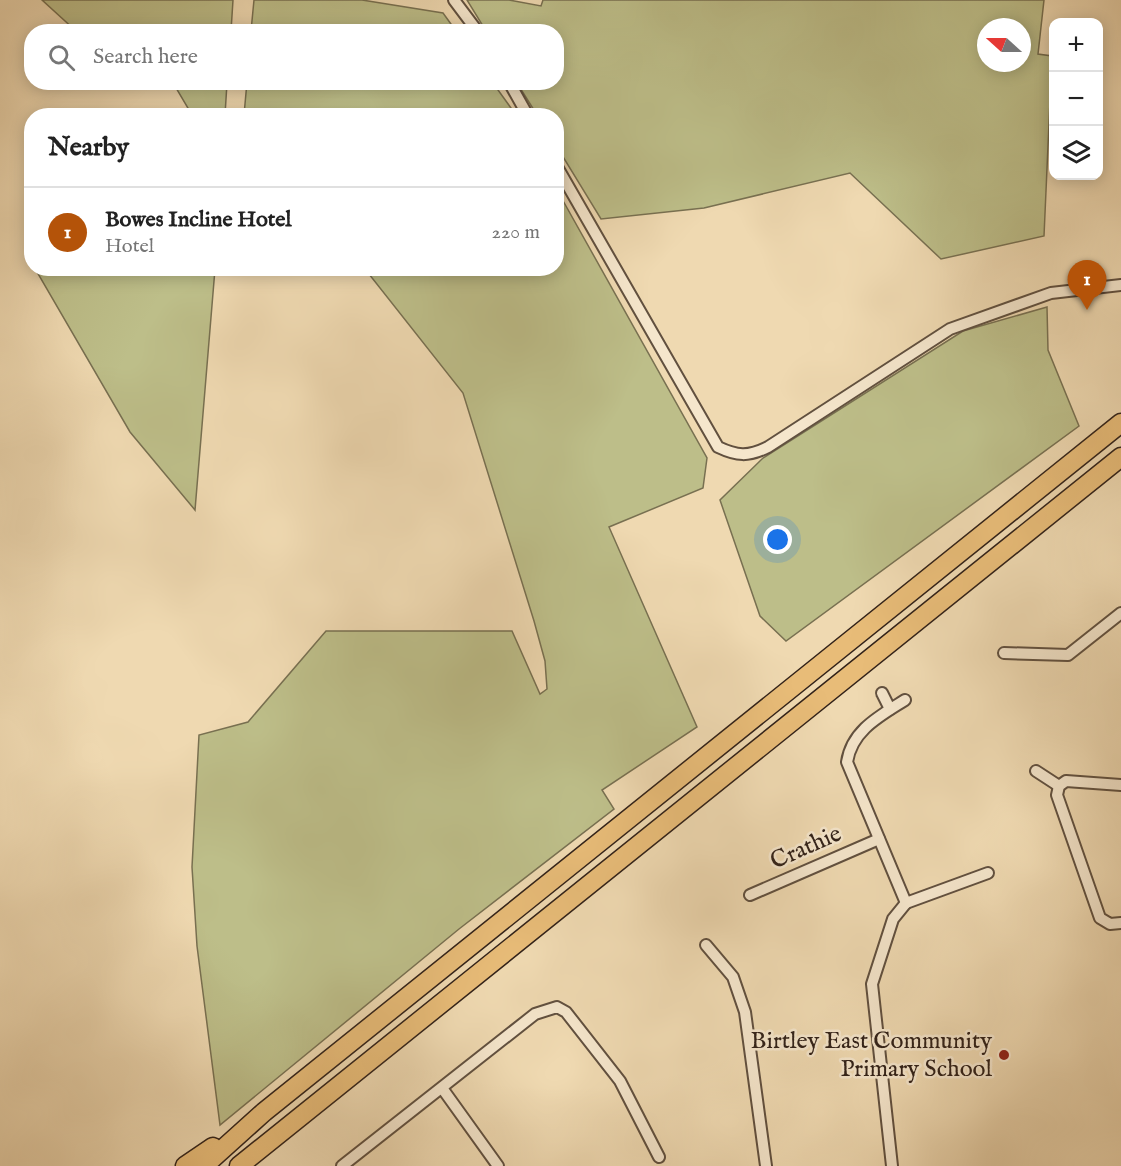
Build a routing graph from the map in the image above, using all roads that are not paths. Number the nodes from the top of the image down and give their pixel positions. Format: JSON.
{"nodes":[{"id":1,"x":454,"y":0,"type":"edge"},
{"id":2,"x":472,"y":24,"type":"edge"},
{"id":3,"x":513,"y":90,"type":"edge"},
{"id":4,"x":524,"y":108,"type":"edge"},
{"id":5,"x":564,"y":179,"type":"edge"},
{"id":6,"x":1121,"y":285,"type":"edge"},
{"id":7,"x":1121,"y":423,"type":"edge"},
{"id":8,"x":1121,"y":457,"type":"edge"},
{"id":9,"x":1121,"y":613,"type":"edge"},
{"id":10,"x":1004,"y":653,"type":"dead end"},
{"id":11,"x":882,"y":693,"type":"dead end"},
{"id":12,"x":905,"y":700,"type":"dead end"},
{"id":13,"x":890,"y":709,"type":"junction"},
{"id":14,"x":1036,"y":771,"type":"dead end"},
{"id":15,"x":1121,"y":785,"type":"edge"},
{"id":16,"x":1059,"y":786,"type":"junction"},
{"id":17,"x":879,"y":839,"type":"junction"},
{"id":18,"x":988,"y":873,"type":"dead end"},
{"id":19,"x":750,"y":895,"type":"dead end"},
{"id":20,"x":906,"y":903,"type":"junction"},
{"id":21,"x":1121,"y":923,"type":"edge"},
{"id":22,"x":706,"y":945,"type":"dead end"},
{"id":23,"x":442,"y":1088,"type":"junction"},
{"id":24,"x":264,"y":1112,"type":"junction"},
{"id":25,"x":291,"y":1123,"type":"junction"},
{"id":26,"x":659,"y":1157,"type":"dead end"},
{"id":27,"x":184,"y":1166,"type":"edge"},
{"id":28,"x":204,"y":1166,"type":"edge"},
{"id":29,"x":239,"y":1166,"type":"edge"},
{"id":30,"x":251,"y":1166,"type":"edge"},
{"id":31,"x":342,"y":1166,"type":"edge"},
{"id":32,"x":498,"y":1166,"type":"edge"},
{"id":33,"x":766,"y":1166,"type":"edge"},
{"id":34,"x":892,"y":1166,"type":"edge"}],
"edges":[{"from":1,"to":2,"type":"street"},
{"from":3,"to":4,"type":"street"},
{"from":5,"to":6,"type":"street"},
{"from":7,"to":24,"type":"highway"},
{"from":8,"to":25,"type":"highway"},
{"from":9,"to":10,"type":"street"},
{"from":11,"to":13,"type":"street"},
{"from":12,"to":13,"type":"street","name":"Crathie"},
{"from":13,"to":17,"type":"street","name":"Crathie"},
{"from":14,"to":16,"type":"street"},
{"from":15,"to":16,"type":"street"},
{"from":16,"to":21,"type":"street"},
{"from":17,"to":19,"type":"street","name":"Crathie"},
{"from":17,"to":20,"type":"street","name":"Crathie"},
{"from":18,"to":20,"type":"street"},
{"from":20,"to":34,"type":"street"},
{"from":22,"to":33,"type":"street"},
{"from":23,"to":26,"type":"street"},
{"from":23,"to":31,"type":"street"},
{"from":23,"to":32,"type":"street"},
{"from":24,"to":27,"type":"highway"},
{"from":24,"to":28,"type":"highway"},
{"from":25,"to":29,"type":"highway"},
{"from":25,"to":30,"type":"highway"}]}
